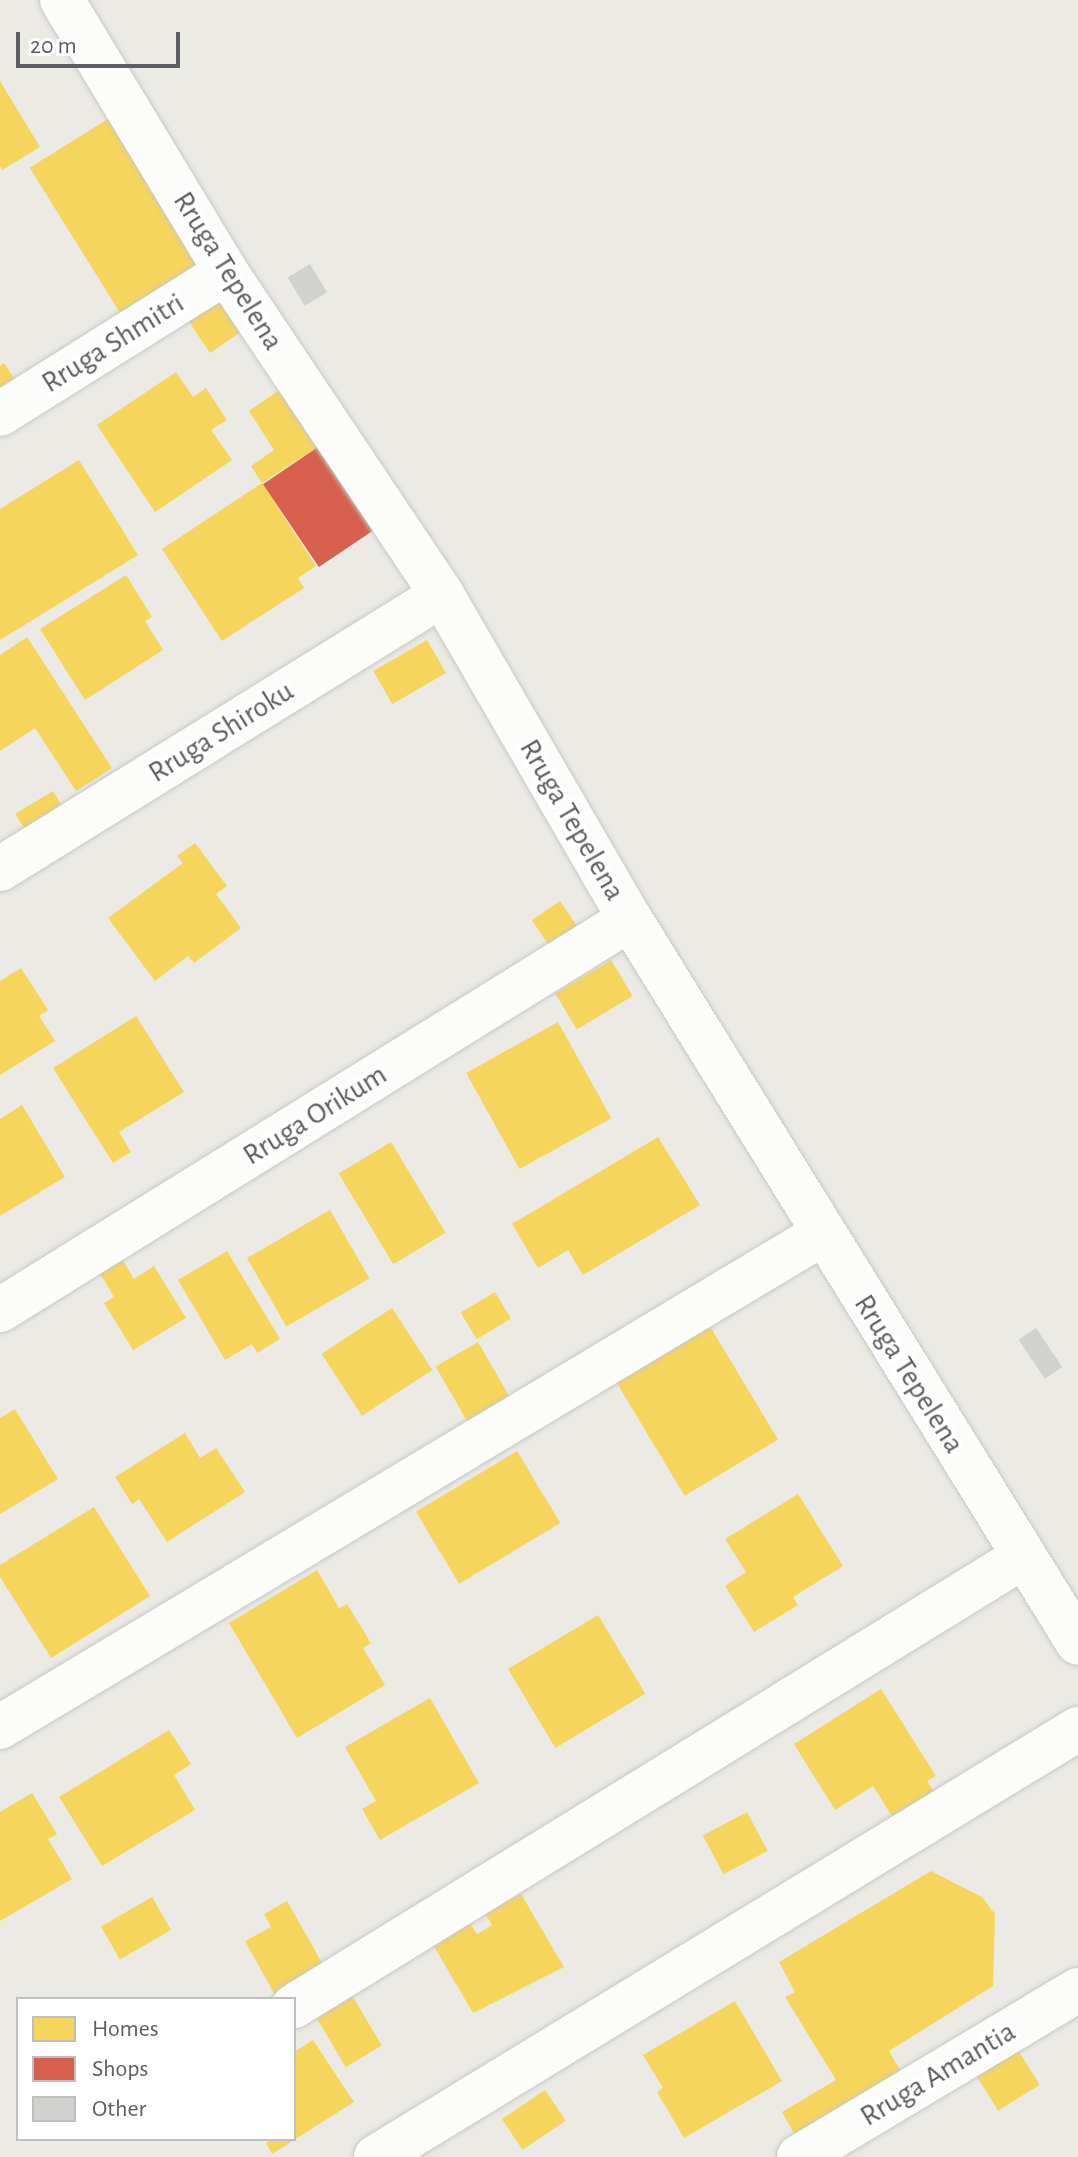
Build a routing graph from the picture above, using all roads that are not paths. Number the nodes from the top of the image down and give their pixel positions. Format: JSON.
{"nodes":[{"id":1,"x":62,"y":0,"type":"edge"},
{"id":2,"x":226,"y":272,"type":"junction"},
{"id":3,"x":0,"y":414,"type":"edge"},
{"id":4,"x":442,"y":595,"type":"junction"},
{"id":5,"x":0,"y":869,"type":"edge"},
{"id":6,"x":630,"y":919,"type":"junction"},
{"id":7,"x":822,"y":1234,"type":"junction"},
{"id":8,"x":0,"y":1310,"type":"edge"},
{"id":9,"x":1023,"y":1557,"type":"junction"},
{"id":10,"x":1078,"y":1643,"type":"edge"},
{"id":11,"x":0,"y":1727,"type":"edge"},
{"id":12,"x":1078,"y":1729,"type":"edge"},
{"id":13,"x":1078,"y":1990,"type":"edge"},
{"id":14,"x":296,"y":2005,"type":"edge"},
{"id":15,"x":376,"y":2157,"type":"edge"},
{"id":16,"x":799,"y":2157,"type":"edge"}],
"edges":[{"from":1,"to":2,"type":"street","name":"Rruga Tepelena"},
{"from":2,"to":3,"type":"street","name":"Rruga Shmitri"},
{"from":2,"to":4,"type":"street","name":"Rruga Tepelena"},
{"from":4,"to":5,"type":"street","name":"Rruga Shiroku"},
{"from":4,"to":6,"type":"street","name":"Rruga Tepelena"},
{"from":6,"to":7,"type":"street","name":"Rruga Tepelena"},
{"from":6,"to":8,"type":"street","name":"Rruga Orikum"},
{"from":7,"to":9,"type":"street","name":"Rruga Tepelena"},
{"from":7,"to":11,"type":"street"},
{"from":9,"to":10,"type":"street","name":"Rruga Tepelena"},
{"from":9,"to":14,"type":"street"},
{"from":12,"to":15,"type":"street"},
{"from":13,"to":16,"type":"street","name":"Rruga Amantia"}]}
